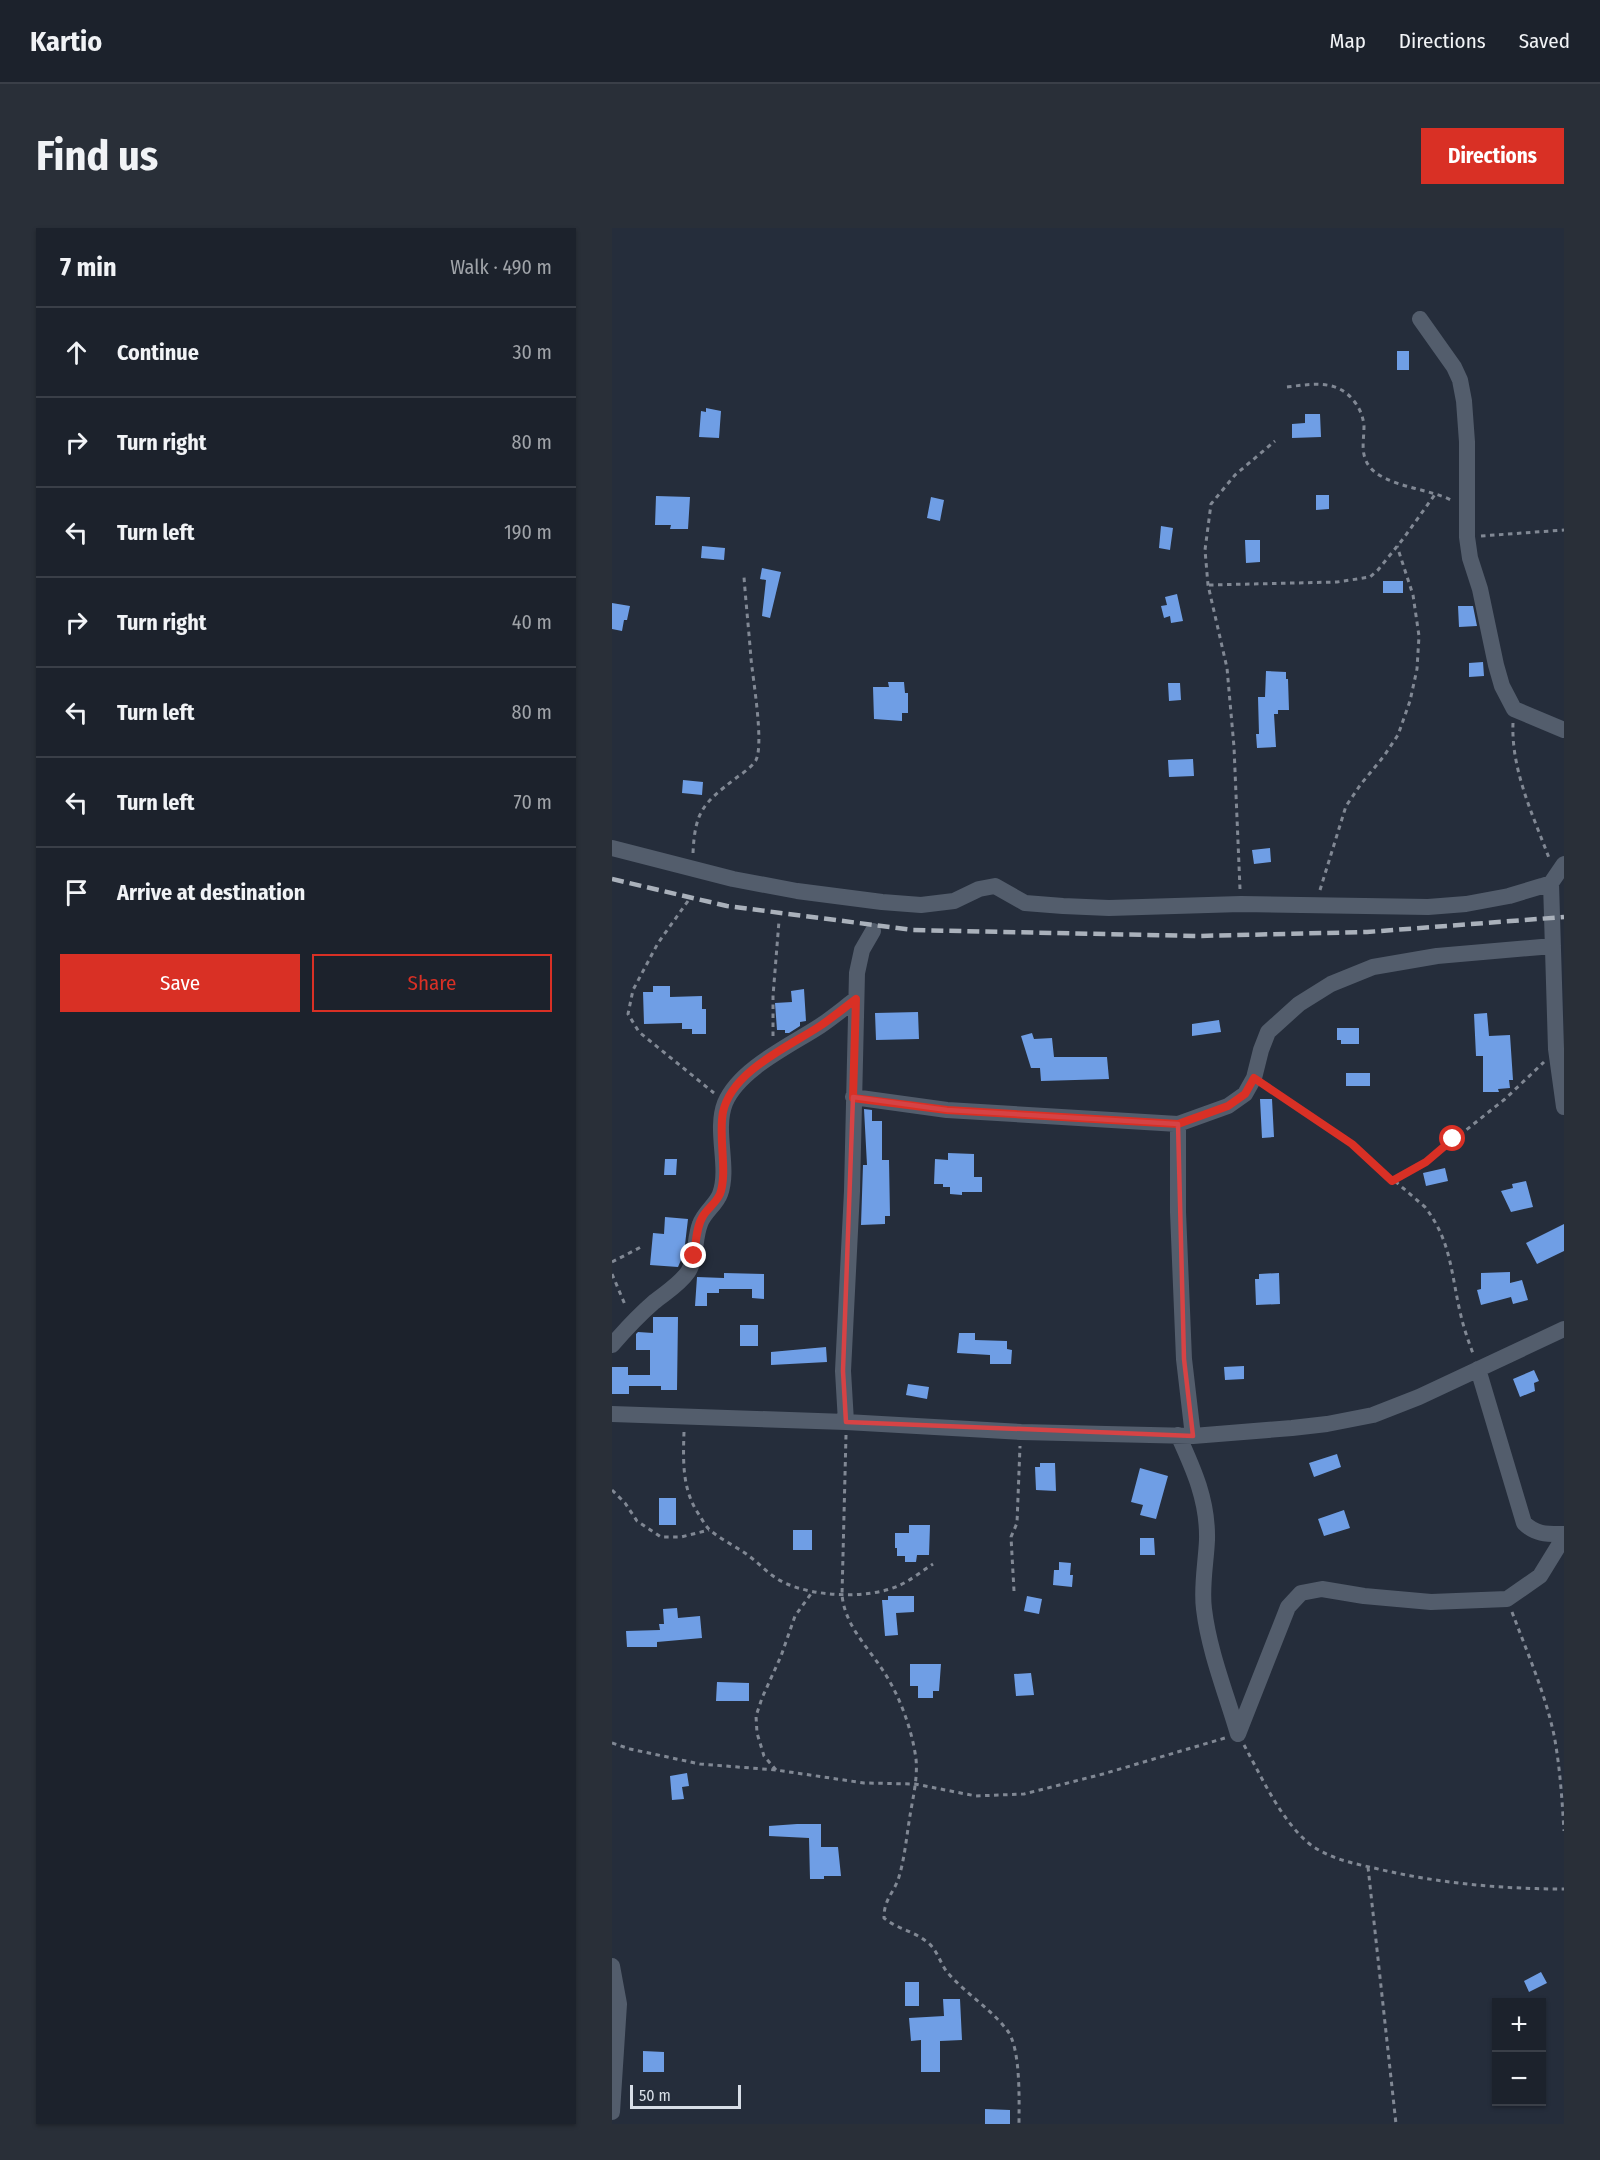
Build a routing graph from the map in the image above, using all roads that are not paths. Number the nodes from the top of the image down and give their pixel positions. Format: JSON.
{"nodes":[{"id":1,"x":1420,"y":319,"type":"dead end"},
{"id":2,"x":1564,"y":730,"type":"edge"},
{"id":3,"x":612,"y":848,"type":"edge"},
{"id":4,"x":1557,"y":874,"type":"edge"},
{"id":5,"x":873,"y":931,"type":"dead end"},
{"id":6,"x":1553,"y":946,"type":"junction"},
{"id":7,"x":856,"y":999,"type":"junction"},
{"id":8,"x":853,"y":1098,"type":"junction"},
{"id":9,"x":1564,"y":1107,"type":"edge"},
{"id":10,"x":1178,"y":1124,"type":"junction"},
{"id":11,"x":1564,"y":1329,"type":"edge"},
{"id":12,"x":612,"y":1345,"type":"edge"},
{"id":13,"x":1478,"y":1369,"type":"junction"},
{"id":14,"x":612,"y":1414,"type":"edge"},
{"id":15,"x":846,"y":1422,"type":"junction"},
{"id":16,"x":1185,"y":1436,"type":"junction"},
{"id":17,"x":1564,"y":1535,"type":"edge"},
{"id":18,"x":612,"y":1966,"type":"edge"},
{"id":19,"x":612,"y":2112,"type":"edge"}],
"edges":[{"from":1,"to":2,"type":"street"},
{"from":3,"to":4,"type":"street"},
{"from":4,"to":6,"type":"street"},
{"from":5,"to":7,"type":"street"},
{"from":6,"to":9,"type":"street"},
{"from":6,"to":10,"type":"street"},
{"from":7,"to":8,"type":"street"},
{"from":7,"to":12,"type":"street"},
{"from":8,"to":10,"type":"street"},
{"from":8,"to":15,"type":"street"},
{"from":10,"to":16,"type":"street"},
{"from":11,"to":13,"type":"street"},
{"from":13,"to":16,"type":"street"},
{"from":13,"to":17,"type":"street"},
{"from":14,"to":15,"type":"street"},
{"from":15,"to":16,"type":"street"},
{"from":16,"to":17,"type":"street"},
{"from":18,"to":19,"type":"street"}]}
